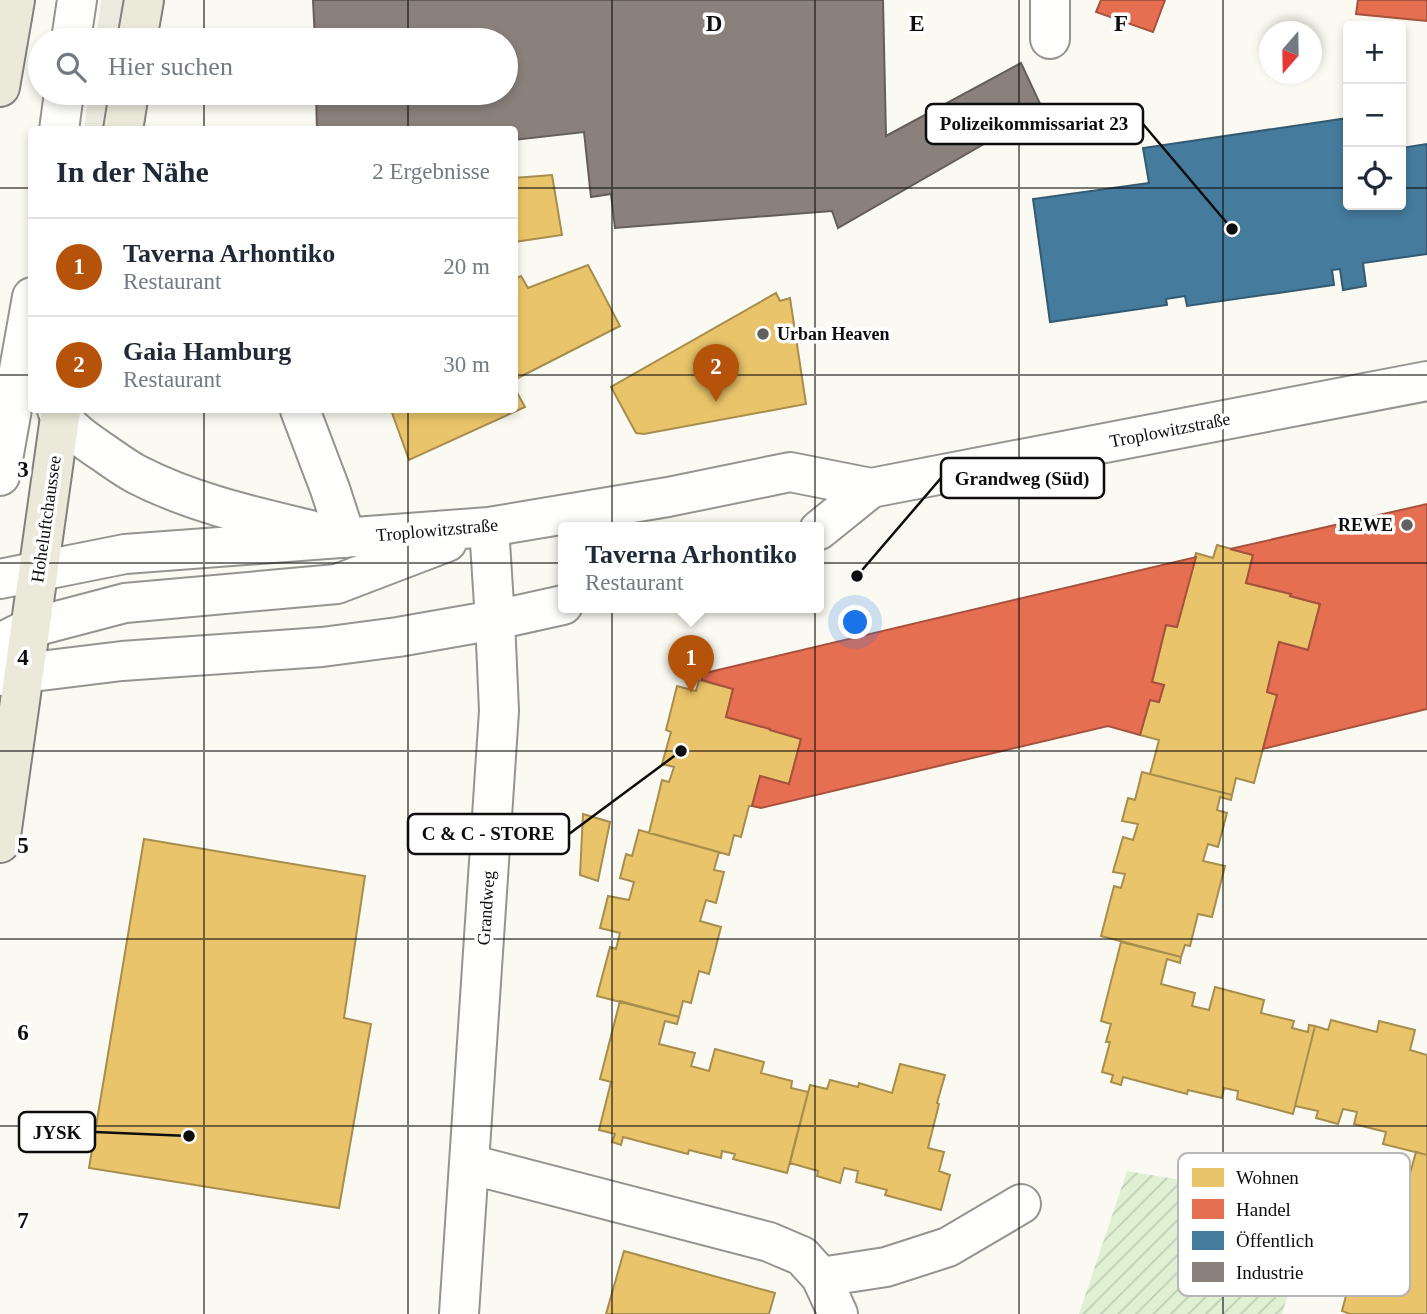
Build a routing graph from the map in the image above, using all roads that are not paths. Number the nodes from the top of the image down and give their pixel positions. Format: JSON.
{"nodes":[{"id":1,"x":15,"y":0,"type":"edge"},
{"id":2,"x":77,"y":0,"type":"edge"},
{"id":3,"x":144,"y":0,"type":"edge"},
{"id":4,"x":1050,"y":0,"type":"edge"},
{"id":5,"x":73,"y":28,"type":"edge"},
{"id":6,"x":139,"y":28,"type":"edge"},
{"id":7,"x":1050,"y":39,"type":"dead end"},
{"id":8,"x":0,"y":87,"type":"edge"},
{"id":9,"x":62,"y":105,"type":"edge"},
{"id":10,"x":127,"y":105,"type":"edge"},
{"id":11,"x":60,"y":126,"type":"edge"},
{"id":12,"x":124,"y":126,"type":"edge"},
{"id":13,"x":27,"y":356,"type":"edge"},
{"id":14,"x":1427,"y":381,"type":"edge"},
{"id":15,"x":60,"y":413,"type":"edge"},
{"id":16,"x":61,"y":413,"type":"edge"},
{"id":17,"x":301,"y":413,"type":"edge"},
{"id":18,"x":0,"y":476,"type":"edge"},
{"id":19,"x":872,"y":488,"type":"junction"},
{"id":20,"x":824,"y":526,"type":"edge"},
{"id":21,"x":489,"y":527,"type":"junction"},
{"id":22,"x":346,"y":538,"type":"junction"},
{"id":23,"x":38,"y":572,"type":"junction"},
{"id":24,"x":0,"y":579,"type":"edge"},
{"id":25,"x":558,"y":606,"type":"edge"},
{"id":26,"x":495,"y":620,"type":"junction"},
{"id":27,"x":15,"y":636,"type":"edge"},
{"id":28,"x":12,"y":675,"type":"edge"},
{"id":29,"x":0,"y":843,"type":"edge"},
{"id":30,"x":469,"y":1164,"type":"junction"},
{"id":31,"x":1021,"y":1204,"type":"dead end"},
{"id":32,"x":821,"y":1277,"type":"junction"},
{"id":33,"x":459,"y":1314,"type":"edge"},
{"id":34,"x":838,"y":1314,"type":"edge"}],
"edges":[{"from":1,"to":8,"type":"main road"},
{"from":2,"to":5,"type":"street"},
{"from":3,"to":6,"type":"main road"},
{"from":4,"to":7,"type":"street"},
{"from":9,"to":11,"type":"street"},
{"from":10,"to":12,"type":"main road"},
{"from":13,"to":18,"type":"street"},
{"from":14,"to":19,"type":"street","name":"Troplowitzstraße"},
{"from":15,"to":23,"type":"main road","name":"Hoheluftchaussee"},
{"from":16,"to":22,"type":"street"},
{"from":17,"to":22,"type":"street"},
{"from":19,"to":20,"type":"street","name":"Troplowitzstraße"},
{"from":19,"to":21,"type":"street","name":"Troplowitzstraße"},
{"from":21,"to":22,"type":"street","name":"Troplowitzstraße"},
{"from":21,"to":26,"type":"street","name":"Grandweg"},
{"from":21,"to":27,"type":"street"},
{"from":22,"to":23,"type":"street","name":"Troplowitzstraße"},
{"from":23,"to":24,"type":"street","name":"Troplowitzstraße"},
{"from":23,"to":27,"type":"main road","name":"Hoheluftchaussee"},
{"from":25,"to":26,"type":"street"},
{"from":26,"to":28,"type":"street"},
{"from":26,"to":30,"type":"street","name":"Grandweg"},
{"from":27,"to":28,"type":"main road","name":"Hoheluftchaussee"},
{"from":28,"to":29,"type":"main road","name":"Hoheluftchaussee"},
{"from":30,"to":32,"type":"street"},
{"from":30,"to":33,"type":"street","name":"Grandweg"},
{"from":31,"to":32,"type":"street"},
{"from":32,"to":34,"type":"street"}]}
